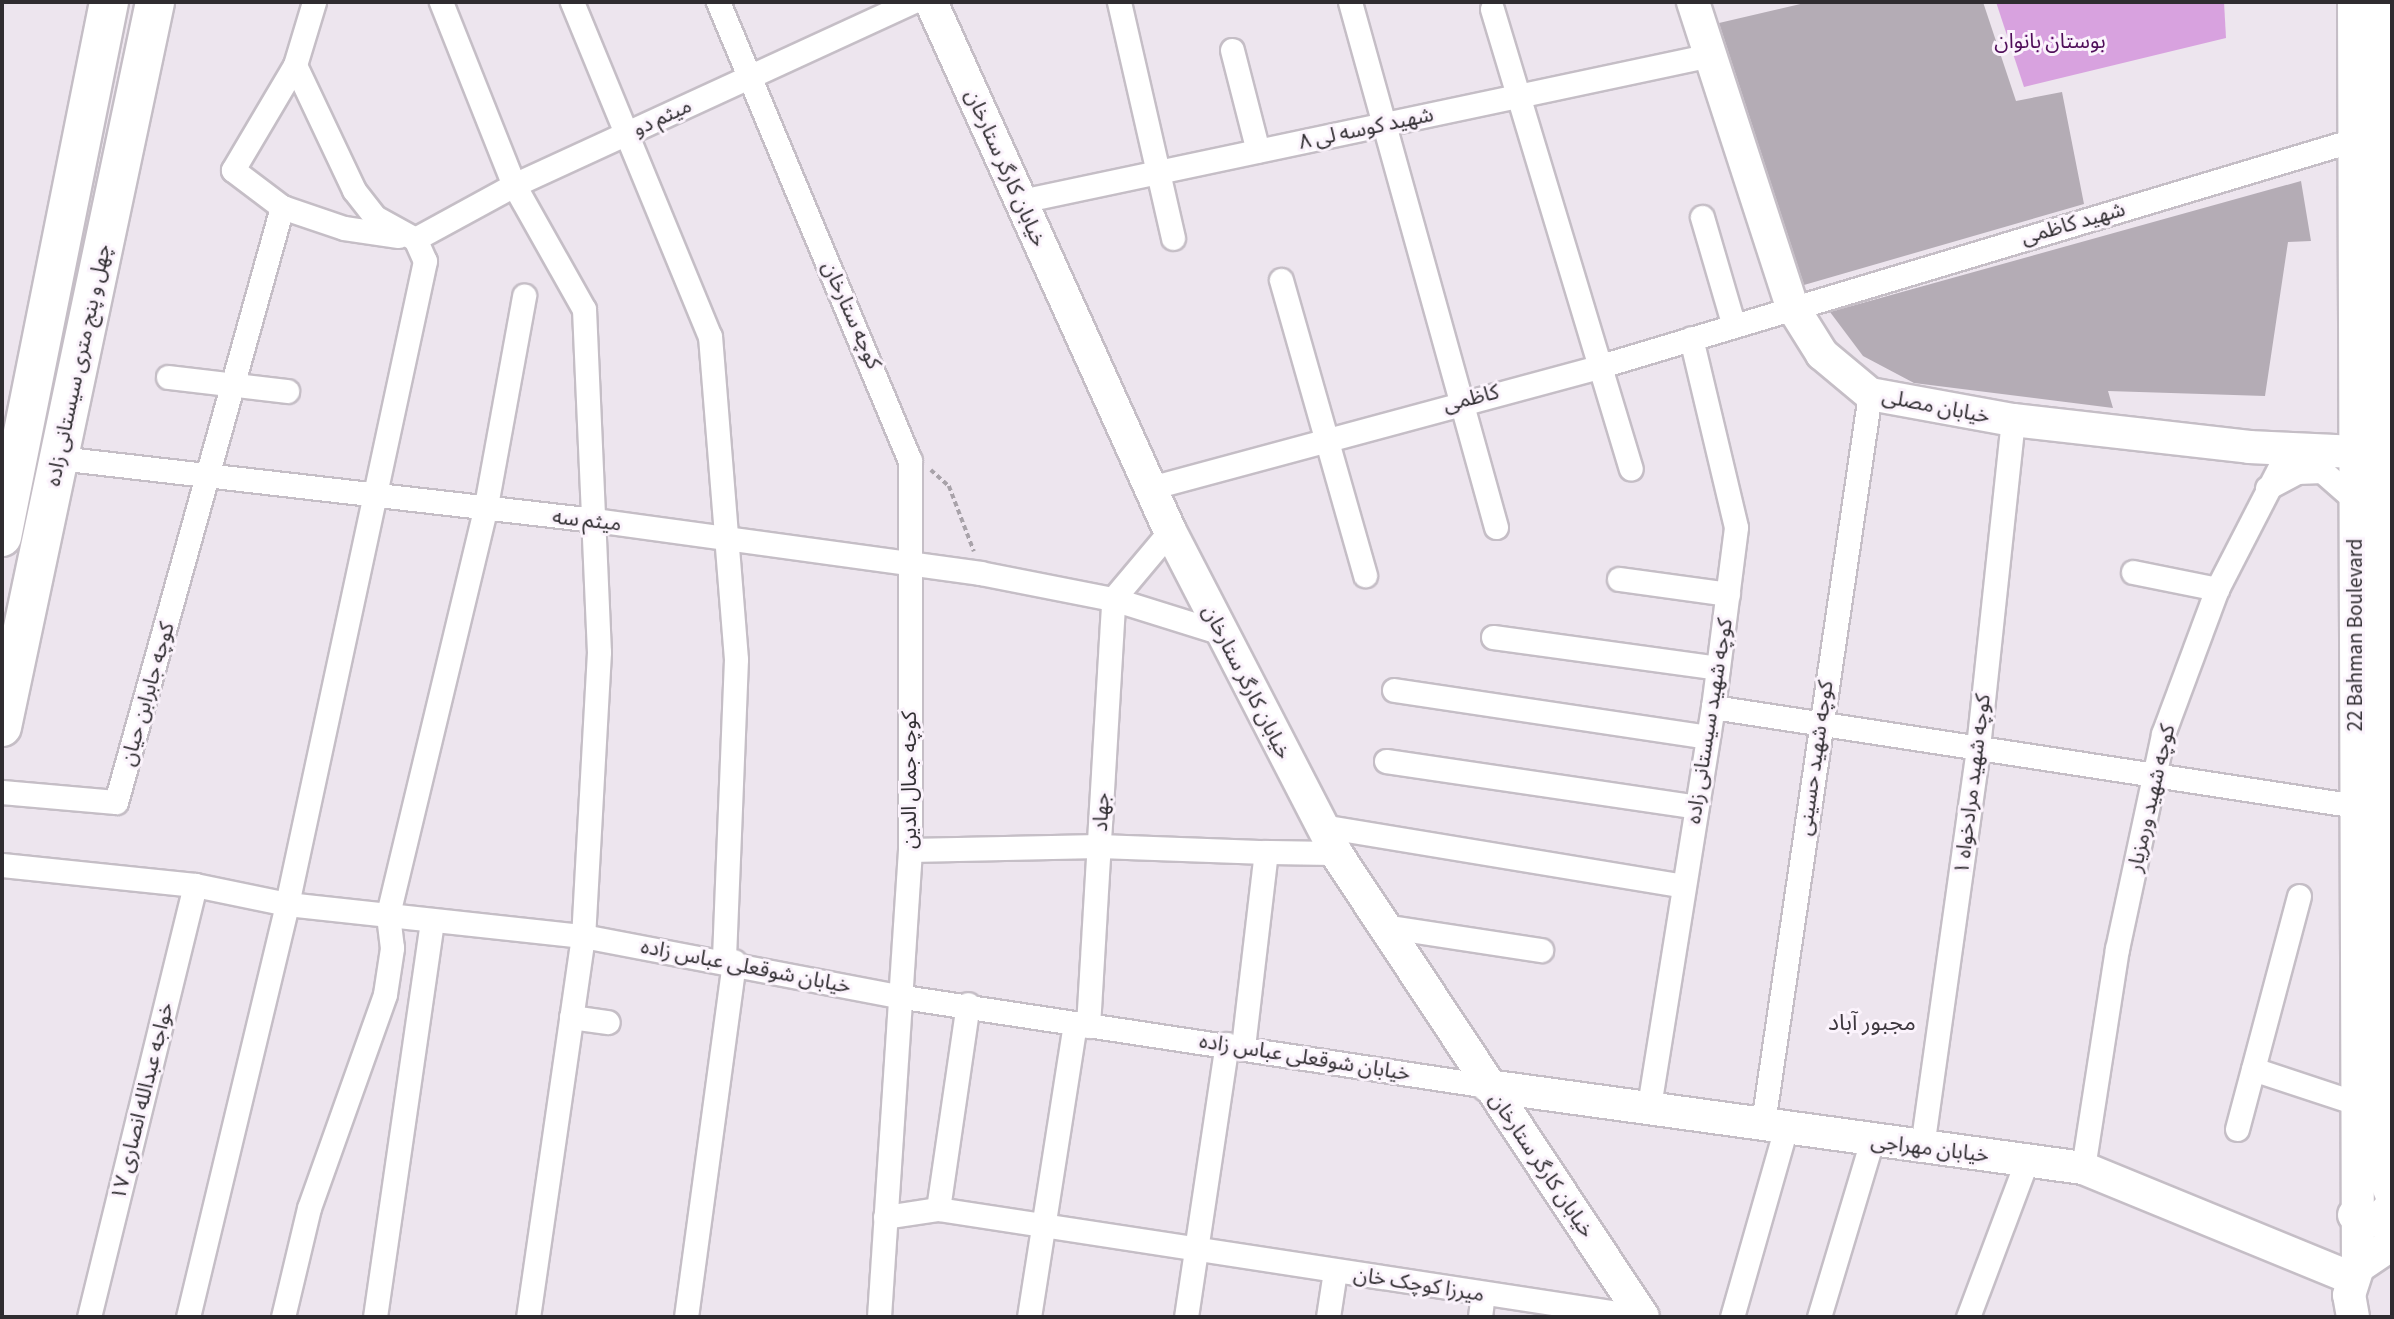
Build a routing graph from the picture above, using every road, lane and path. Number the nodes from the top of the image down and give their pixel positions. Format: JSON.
{"nodes":[{"id":1,"x":108,"y":2,"type":"edge"},
{"id":2,"x":156,"y":2,"type":"edge"},
{"id":3,"x":314,"y":2,"type":"edge"},
{"id":4,"x":441,"y":2,"type":"edge"},
{"id":5,"x":572,"y":2,"type":"edge"},
{"id":6,"x":718,"y":2,"type":"edge"},
{"id":7,"x":912,"y":2,"type":"edge"},
{"id":8,"x":931,"y":2,"type":"edge"},
{"id":9,"x":1119,"y":2,"type":"edge"},
{"id":10,"x":1350,"y":2,"type":"edge"},
{"id":11,"x":1693,"y":2,"type":"edge"},
{"id":12,"x":2354,"y":2,"type":"edge"},
{"id":13,"x":2384,"y":2,"type":"edge"},
{"id":14,"x":1492,"y":9,"type":"dead end"},
{"id":15,"x":1232,"y":50,"type":"dead end"},
{"id":16,"x":1711,"y":55,"type":"junction"},
{"id":17,"x":295,"y":65,"type":"junction"},
{"id":18,"x":746,"y":78,"type":"junction"},
{"id":19,"x":1514,"y":96,"type":"junction"},
{"id":20,"x":1383,"y":124,"type":"junction"},
{"id":21,"x":629,"y":132,"type":"junction"},
{"id":22,"x":2354,"y":139,"type":"junction"},
{"id":23,"x":1258,"y":151,"type":"junction"},
{"id":24,"x":1155,"y":173,"type":"junction"},
{"id":25,"x":514,"y":185,"type":"junction"},
{"id":26,"x":1021,"y":201,"type":"junction"},
{"id":27,"x":282,"y":207,"type":"junction"},
{"id":28,"x":1702,"y":217,"type":"dead end"},
{"id":29,"x":1173,"y":238,"type":"dead end"},
{"id":30,"x":415,"y":239,"type":"junction"},
{"id":31,"x":1281,"y":279,"type":"dead end"},
{"id":32,"x":524,"y":296,"type":"dead end"},
{"id":33,"x":1792,"y":306,"type":"junction"},
{"id":34,"x":1733,"y":323,"type":"junction"},
{"id":35,"x":1691,"y":338,"type":"junction"},
{"id":36,"x":1601,"y":366,"type":"junction"},
{"id":37,"x":168,"y":377,"type":"dead end"},
{"id":38,"x":230,"y":384,"type":"junction"},
{"id":39,"x":287,"y":391,"type":"dead end"},
{"id":40,"x":1870,"y":394,"type":"junction"},
{"id":41,"x":1457,"y":401,"type":"junction"},
{"id":42,"x":2013,"y":421,"type":"junction"},
{"id":43,"x":1323,"y":439,"type":"junction"},
{"id":44,"x":12,"y":443,"type":"edge"},
{"id":45,"x":2289,"y":449,"type":"junction"},
{"id":46,"x":2368,"y":453,"type":"junction"},
{"id":47,"x":59,"y":458,"type":"junction"},
{"id":48,"x":910,"y":460,"type":"junction"},
{"id":49,"x":1631,"y":468,"type":"dead end"},
{"id":50,"x":210,"y":475,"type":"junction"},
{"id":51,"x":1150,"y":488,"type":"junction"},
{"id":52,"x":2267,"y":488,"type":"junction"},
{"id":53,"x":377,"y":495,"type":"junction"},
{"id":54,"x":2355,"y":500,"type":"junction"},
{"id":55,"x":485,"y":511,"type":"junction"},
{"id":56,"x":594,"y":520,"type":"junction"},
{"id":57,"x":1496,"y":527,"type":"dead end"},
{"id":58,"x":1170,"y":531,"type":"junction"},
{"id":59,"x":2,"y":537,"type":"edge"},
{"id":60,"x":725,"y":538,"type":"junction"},
{"id":61,"x":909,"y":564,"type":"junction"},
{"id":62,"x":979,"y":572,"type":"junction"},
{"id":63,"x":2133,"y":572,"type":"dead end"},
{"id":64,"x":1364,"y":575,"type":"dead end"},
{"id":65,"x":1619,"y":579,"type":"dead end"},
{"id":66,"x":2217,"y":589,"type":"junction"},
{"id":67,"x":1728,"y":594,"type":"junction"},
{"id":68,"x":1113,"y":599,"type":"junction"},
{"id":69,"x":1222,"y":633,"type":"junction"},
{"id":70,"x":1493,"y":637,"type":"dead end"},
{"id":71,"x":1718,"y":668,"type":"junction"},
{"id":72,"x":1394,"y":690,"type":"dead end"},
{"id":73,"x":1713,"y":707,"type":"junction"},
{"id":74,"x":1819,"y":723,"type":"junction"},
{"id":75,"x":2,"y":727,"type":"edge"},
{"id":76,"x":1707,"y":737,"type":"junction"},
{"id":77,"x":1979,"y":747,"type":"junction"},
{"id":78,"x":1386,"y":761,"type":"dead end"},
{"id":79,"x":2154,"y":773,"type":"junction"},
{"id":80,"x":2,"y":792,"type":"edge"},
{"id":81,"x":2377,"y":805,"type":"edge"},
{"id":82,"x":1696,"y":807,"type":"junction"},
{"id":83,"x":1329,"y":840,"type":"junction"},
{"id":84,"x":1099,"y":846,"type":"junction"},
{"id":85,"x":910,"y":850,"type":"junction"},
{"id":86,"x":1266,"y":852,"type":"junction"},
{"id":87,"x":2,"y":865,"type":"edge"},
{"id":88,"x":195,"y":885,"type":"junction"},
{"id":89,"x":1683,"y":886,"type":"junction"},
{"id":90,"x":2299,"y":896,"type":"dead end"},
{"id":91,"x":286,"y":904,"type":"junction"},
{"id":92,"x":388,"y":914,"type":"junction"},
{"id":93,"x":432,"y":922,"type":"junction"},
{"id":94,"x":1384,"y":926,"type":"junction"},
{"id":95,"x":583,"y":936,"type":"junction"},
{"id":96,"x":1542,"y":950,"type":"dead end"},
{"id":97,"x":729,"y":961,"type":"junction"},
{"id":98,"x":897,"y":996,"type":"junction"},
{"id":99,"x":968,"y":1004,"type":"junction"},
{"id":100,"x":571,"y":1017,"type":"junction"},
{"id":101,"x":608,"y":1022,"type":"dead end"},
{"id":102,"x":1082,"y":1025,"type":"junction"},
{"id":103,"x":1235,"y":1046,"type":"junction"},
{"id":104,"x":2253,"y":1069,"type":"junction"},
{"id":105,"x":1488,"y":1086,"type":"junction"},
{"id":106,"x":2356,"y":1103,"type":"junction"},
{"id":107,"x":1649,"y":1106,"type":"junction"},
{"id":108,"x":1774,"y":1125,"type":"junction"},
{"id":109,"x":2237,"y":1129,"type":"dead end"},
{"id":110,"x":1872,"y":1140,"type":"junction"},
{"id":111,"x":1922,"y":1147,"type":"junction"},
{"id":112,"x":2026,"y":1160,"type":"junction"},
{"id":113,"x":2083,"y":1168,"type":"junction"},
{"id":114,"x":2392,"y":1196,"type":"edge"},
{"id":115,"x":2392,"y":1205,"type":"edge"},
{"id":116,"x":938,"y":1209,"type":"junction"},
{"id":117,"x":2354,"y":1215,"type":"junction"},
{"id":118,"x":885,"y":1217,"type":"junction"},
{"id":119,"x":1044,"y":1223,"type":"junction"},
{"id":120,"x":2392,"y":1244,"type":"edge"},
{"id":121,"x":1196,"y":1246,"type":"junction"},
{"id":122,"x":1335,"y":1270,"type":"junction"},
{"id":123,"x":2355,"y":1273,"type":"junction"},
{"id":124,"x":1483,"y":1294,"type":"junction"},
{"id":125,"x":89,"y":1317,"type":"edge"},
{"id":126,"x":188,"y":1317,"type":"edge"},
{"id":127,"x":283,"y":1317,"type":"edge"},
{"id":128,"x":375,"y":1317,"type":"edge"},
{"id":129,"x":528,"y":1317,"type":"edge"},
{"id":130,"x":686,"y":1317,"type":"edge"},
{"id":131,"x":879,"y":1317,"type":"edge"},
{"id":132,"x":1029,"y":1317,"type":"edge"},
{"id":133,"x":1185,"y":1317,"type":"edge"},
{"id":134,"x":1328,"y":1317,"type":"edge"},
{"id":135,"x":1480,"y":1317,"type":"edge"},
{"id":136,"x":1643,"y":1317,"type":"edge"},
{"id":137,"x":1732,"y":1317,"type":"edge"},
{"id":138,"x":1819,"y":1317,"type":"edge"},
{"id":139,"x":1968,"y":1317,"type":"edge"},
{"id":140,"x":2353,"y":1317,"type":"edge"}],
"edges":[{"from":1,"to":44,"type":"highway","name":"چهل و پنج متری سیستانی زاده"},
{"from":2,"to":47,"type":"highway","name":"چهل و پنج متری سیستانی زاده"},
{"from":3,"to":17,"type":"street"},
{"from":4,"to":25,"type":"street"},
{"from":5,"to":21,"type":"street"},
{"from":6,"to":18,"type":"street","name":"کوچه ستارخان"},
{"from":7,"to":18,"type":"street","name":"میثم دو"},
{"from":8,"to":26,"type":"street","name":"خیابان کارگر ستارخان"},
{"from":9,"to":24,"type":"street"},
{"from":10,"to":20,"type":"street"},
{"from":11,"to":16,"type":"street","name":"خیابان مصلی"},
{"from":12,"to":22,"type":"street","name":"22 Bahman Boulevard"},
{"from":13,"to":46,"type":"street","name":"22 Bahman Boulevard"},
{"from":14,"to":19,"type":"street"},
{"from":15,"to":23,"type":"street"},
{"from":16,"to":19,"type":"street","name":"شهید کوسه لی ۸"},
{"from":16,"to":33,"type":"street","name":"خیابان مصلی"},
{"from":17,"to":27,"type":"street"},
{"from":17,"to":30,"type":"street"},
{"from":18,"to":21,"type":"street","name":"میثم دو"},
{"from":18,"to":48,"type":"street","name":"کوچه ستارخان"},
{"from":19,"to":20,"type":"street","name":"شهید کوسه لی ۸"},
{"from":19,"to":36,"type":"street"},
{"from":20,"to":23,"type":"street","name":"شهید کوسه لی ۸"},
{"from":20,"to":41,"type":"street"},
{"from":21,"to":25,"type":"street","name":"میثم دو"},
{"from":21,"to":60,"type":"street"},
{"from":22,"to":33,"type":"street","name":"شهید کاظمی"},
{"from":22,"to":46,"type":"street","name":"22 Bahman Boulevard"},
{"from":23,"to":24,"type":"street","name":"شهید کوسه لی ۸"},
{"from":24,"to":26,"type":"street","name":"شهید کوسه لی ۸"},
{"from":24,"to":29,"type":"street"},
{"from":25,"to":30,"type":"street","name":"میثم دو"},
{"from":25,"to":56,"type":"street"},
{"from":26,"to":51,"type":"street","name":"خیابان کارگر ستارخان"},
{"from":27,"to":30,"type":"street"},
{"from":27,"to":38,"type":"street"},
{"from":28,"to":34,"type":"street"},
{"from":30,"to":53,"type":"street"},
{"from":31,"to":43,"type":"street"},
{"from":32,"to":55,"type":"street"},
{"from":33,"to":34,"type":"street","name":"کاظمی"},
{"from":33,"to":40,"type":"street","name":"خیابان مصلی"},
{"from":34,"to":35,"type":"street","name":"کاظمی"},
{"from":35,"to":36,"type":"street","name":"کاظمی"},
{"from":35,"to":67,"type":"street","name":"کوچه شهید سیستانی زاده"},
{"from":36,"to":41,"type":"street","name":"کاظمی"},
{"from":36,"to":49,"type":"street"},
{"from":37,"to":38,"type":"street"},
{"from":38,"to":39,"type":"street"},
{"from":38,"to":50,"type":"street"},
{"from":40,"to":42,"type":"street","name":"خیابان مصلی"},
{"from":40,"to":74,"type":"street","name":"کوچه شهید حسینی"},
{"from":41,"to":43,"type":"street","name":"کاظمی"},
{"from":41,"to":57,"type":"street"},
{"from":42,"to":45,"type":"street","name":"خیابان مصلی"},
{"from":42,"to":77,"type":"street","name":"۱ کوچه شهید مرادخواه"},
{"from":43,"to":51,"type":"street","name":"کاظمی"},
{"from":43,"to":64,"type":"street"},
{"from":44,"to":59,"type":"highway","name":"چهل و پنج متری سیستانی زاده"},
{"from":45,"to":46,"type":"street","name":"خیابان مصلی"},
{"from":45,"to":52,"type":"street","name":"کوچه شهید ورمزیار"},
{"from":46,"to":54,"type":"street","name":"22 Bahman Boulevard"},
{"from":46,"to":81,"type":"street","name":"22 Bahman Boulevard"},
{"from":47,"to":50,"type":"street","name":"میثم سه"},
{"from":47,"to":75,"type":"highway","name":"چهل و پنج متری سیستانی زاده"},
{"from":48,"to":61,"type":"street","name":"کوچه ستارخان"},
{"from":48,"to":62,"type":"path"},
{"from":50,"to":53,"type":"street","name":"میثم سه"},
{"from":50,"to":80,"type":"street","name":"کوچه جابرابن حیان"},
{"from":51,"to":58,"type":"street","name":"خیابان کارگر ستارخان"},
{"from":52,"to":54,"type":"street"},
{"from":52,"to":66,"type":"street","name":"کوچه شهید ورمزیار"},
{"from":53,"to":55,"type":"street","name":"میثم سه"},
{"from":53,"to":91,"type":"street"},
{"from":54,"to":81,"type":"street","name":"22 Bahman Boulevard"},
{"from":55,"to":56,"type":"street","name":"میثم سه"},
{"from":55,"to":92,"type":"street"},
{"from":56,"to":60,"type":"street","name":"میثم سه"},
{"from":56,"to":95,"type":"street"},
{"from":58,"to":68,"type":"street"},
{"from":58,"to":69,"type":"street","name":"خیابان کارگر ستارخان"},
{"from":60,"to":61,"type":"street","name":"میثم سه"},
{"from":60,"to":97,"type":"street"},
{"from":61,"to":62,"type":"street","name":"میثم سه"},
{"from":61,"to":85,"type":"street","name":"کوچه جمال الدین"},
{"from":62,"to":68,"type":"street","name":"میثم سه"},
{"from":63,"to":66,"type":"street"},
{"from":65,"to":67,"type":"street"},
{"from":66,"to":79,"type":"street","name":"کوچه شهید ورمزیار"},
{"from":67,"to":71,"type":"street","name":"کوچه شهید سیستانی زاده"},
{"from":68,"to":69,"type":"street","name":"میثم سه"},
{"from":68,"to":84,"type":"street","name":"جهاد"},
{"from":69,"to":83,"type":"street","name":"خیابان کارگر ستارخان"},
{"from":70,"to":71,"type":"street"},
{"from":71,"to":73,"type":"street","name":"کوچه شهید سیستانی زاده"},
{"from":72,"to":76,"type":"street"},
{"from":73,"to":74,"type":"street"},
{"from":73,"to":76,"type":"street","name":"کوچه شهید سیستانی زاده"},
{"from":74,"to":77,"type":"street"},
{"from":74,"to":108,"type":"street","name":"کوچه شهید حسینی"},
{"from":76,"to":82,"type":"street","name":"کوچه شهید سیستانی زاده"},
{"from":77,"to":79,"type":"street"},
{"from":77,"to":111,"type":"street","name":"۱ کوچه شهید مرادخواه"},
{"from":78,"to":82,"type":"street"},
{"from":79,"to":81,"type":"street"},
{"from":79,"to":113,"type":"street","name":"کوچه شهید ورمزیار"},
{"from":81,"to":106,"type":"street","name":"22 Bahman Boulevard"},
{"from":81,"to":114,"type":"street","name":"22 Bahman Boulevard"},
{"from":82,"to":89,"type":"street","name":"کوچه شهید سیستانی زاده"},
{"from":83,"to":86,"type":"street"},
{"from":83,"to":89,"type":"street"},
{"from":83,"to":94,"type":"street","name":"خیابان کارگر ستارخان"},
{"from":84,"to":85,"type":"street"},
{"from":84,"to":86,"type":"street"},
{"from":84,"to":102,"type":"street","name":"جهاد"},
{"from":85,"to":98,"type":"street","name":"کوچه جمال الدین"},
{"from":86,"to":103,"type":"street"},
{"from":87,"to":88,"type":"street","name":"خیابان شوقعلی عباس زاده"},
{"from":88,"to":91,"type":"street","name":"خیابان شوقعلی عباس زاده"},
{"from":88,"to":125,"type":"street","name":"خواجه عبدالله انصاری ۱۷"},
{"from":89,"to":107,"type":"street","name":"کوچه شهید سیستانی زاده"},
{"from":90,"to":104,"type":"street"},
{"from":91,"to":92,"type":"street","name":"خیابان شوقعلی عباس زاده"},
{"from":91,"to":126,"type":"street"},
{"from":92,"to":93,"type":"street","name":"خیابان شوقعلی عباس زاده"},
{"from":92,"to":127,"type":"street"},
{"from":93,"to":95,"type":"street","name":"خیابان شوقعلی عباس زاده"},
{"from":93,"to":128,"type":"street"},
{"from":94,"to":96,"type":"street"},
{"from":94,"to":105,"type":"street","name":"خیابان کارگر ستارخان"},
{"from":95,"to":97,"type":"street","name":"خیابان شوقعلی عباس زاده"},
{"from":95,"to":100,"type":"street"},
{"from":97,"to":98,"type":"street","name":"خیابان شوقعلی عباس زاده"},
{"from":97,"to":130,"type":"street"},
{"from":98,"to":99,"type":"street","name":"خیابان شوقعلی عباس زاده"},
{"from":98,"to":118,"type":"street","name":"کوچه جمال الدین"},
{"from":99,"to":102,"type":"street","name":"خیابان شوقعلی عباس زاده"},
{"from":99,"to":116,"type":"street"},
{"from":100,"to":101,"type":"street"},
{"from":100,"to":129,"type":"street"},
{"from":102,"to":103,"type":"street","name":"خیابان شوقعلی عباس زاده"},
{"from":102,"to":119,"type":"street","name":"جهاد"},
{"from":103,"to":105,"type":"street","name":"خیابان شوقعلی عباس زاده"},
{"from":103,"to":121,"type":"street"},
{"from":104,"to":106,"type":"street"},
{"from":104,"to":109,"type":"street"},
{"from":105,"to":107,"type":"street","name":"خیابان مهراجی"},
{"from":105,"to":136,"type":"street","name":"خیابان کارگر ستارخان"},
{"from":106,"to":117,"type":"street","name":"22 Bahman Boulevard"},
{"from":107,"to":108,"type":"street","name":"خیابان مهراجی"},
{"from":108,"to":110,"type":"street","name":"خیابان مهراجی"},
{"from":108,"to":137,"type":"street","name":"کوچه شهید حسینی"},
{"from":110,"to":111,"type":"street","name":"خیابان مهراجی"},
{"from":110,"to":138,"type":"street"},
{"from":111,"to":112,"type":"street","name":"خیابان مهراجی"},
{"from":112,"to":113,"type":"street","name":"خیابان مهراجی"},
{"from":112,"to":139,"type":"street"},
{"from":113,"to":123,"type":"street","name":"خیابان مهراجی"},
{"from":115,"to":117,"type":"street"},
{"from":116,"to":118,"type":"street","name":"میرزا کوچک خان"},
{"from":116,"to":119,"type":"street","name":"میرزا کوچک خان"},
{"from":117,"to":123,"type":"street","name":"22 Bahman Boulevard"},
{"from":118,"to":131,"type":"street","name":"کوچه جمال الدین"},
{"from":119,"to":121,"type":"street","name":"میرزا کوچک خان"},
{"from":119,"to":132,"type":"street","name":"جهاد"},
{"from":120,"to":123,"type":"street"},
{"from":121,"to":122,"type":"street","name":"میرزا کوچک خان"},
{"from":121,"to":133,"type":"street"},
{"from":122,"to":124,"type":"street","name":"میرزا کوچک خان"},
{"from":122,"to":134,"type":"street"},
{"from":123,"to":140,"type":"street","name":"22 Bahman Boulevard"},
{"from":124,"to":135,"type":"street"},
{"from":124,"to":136,"type":"street","name":"میرزا کوچک خان"}]}
